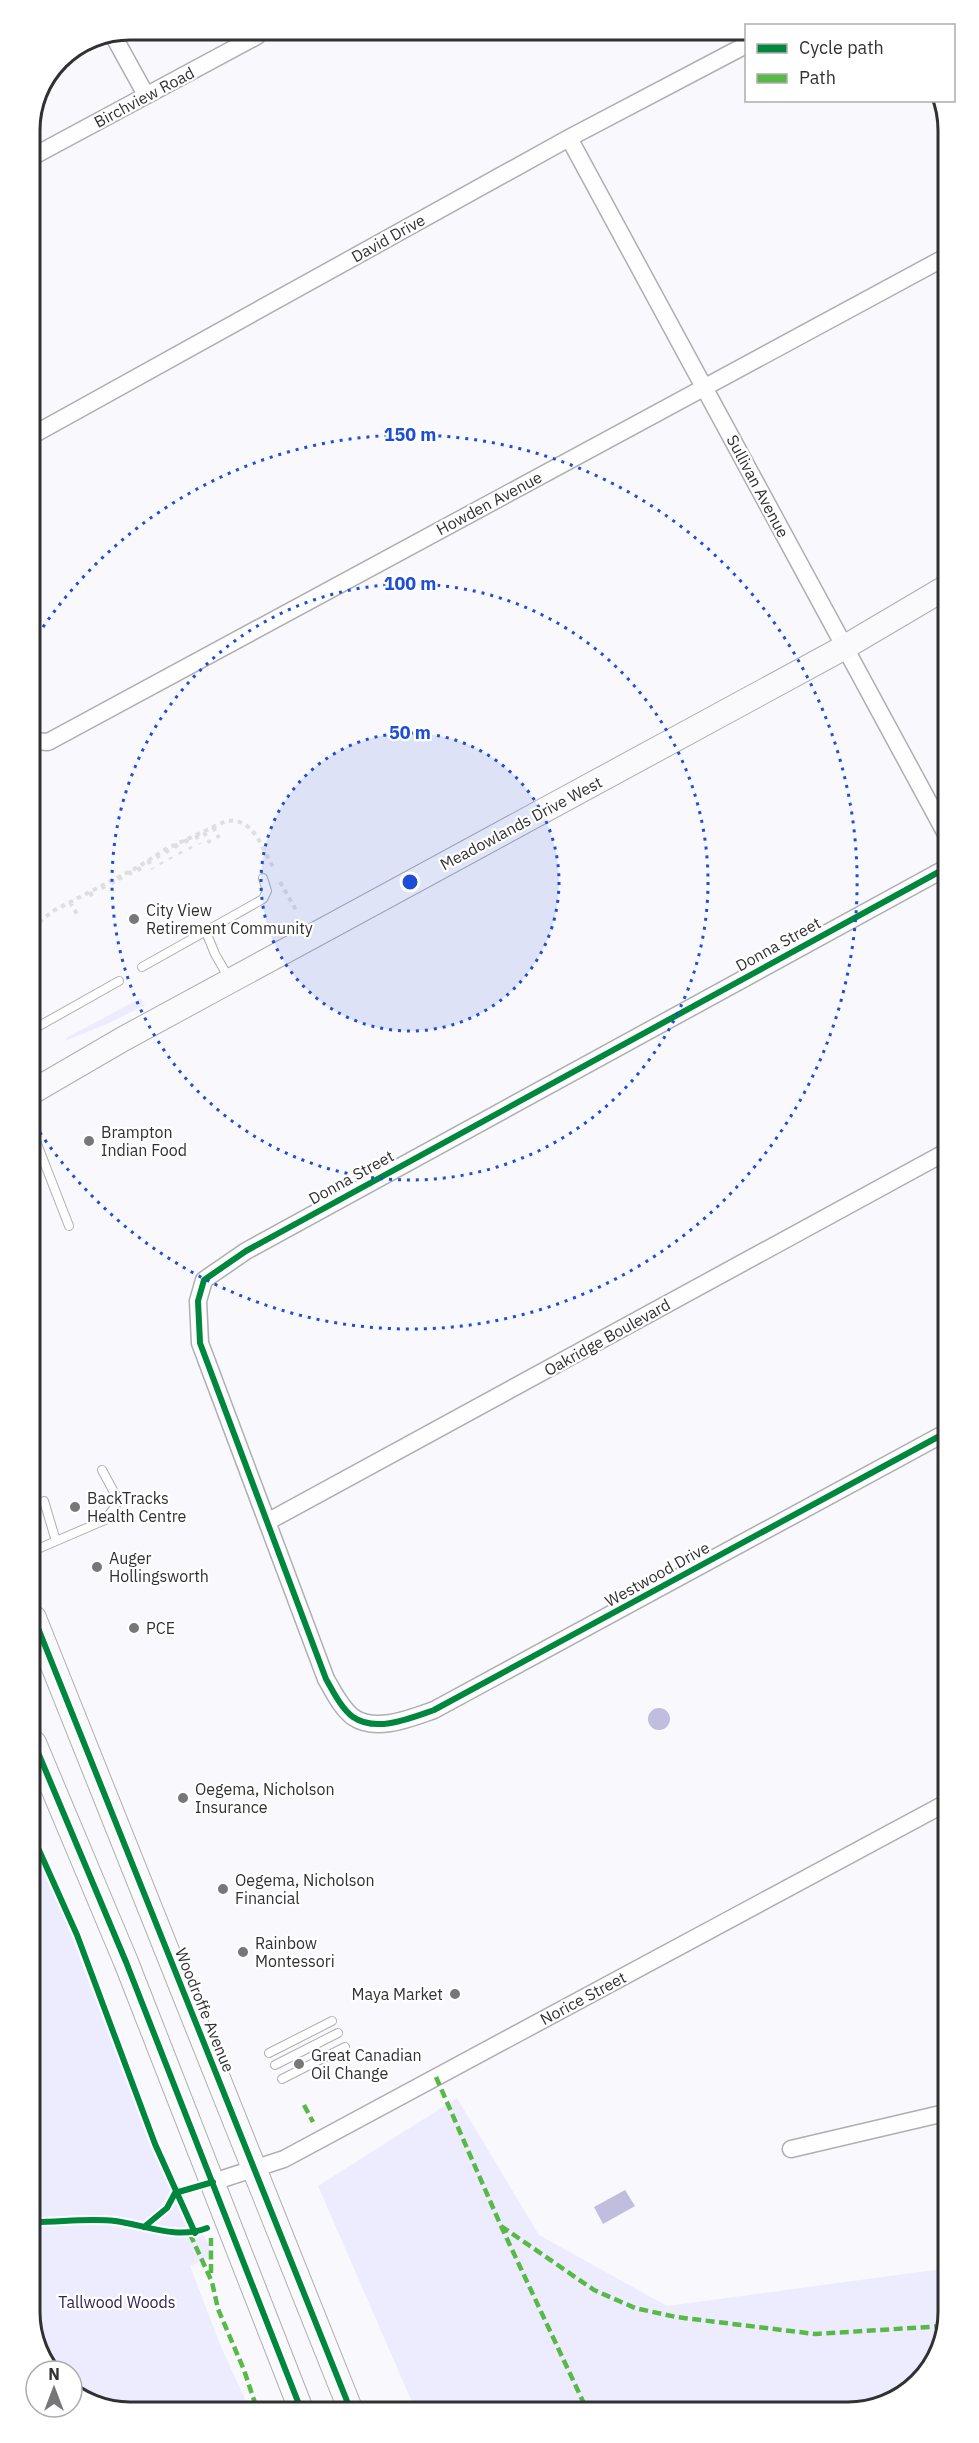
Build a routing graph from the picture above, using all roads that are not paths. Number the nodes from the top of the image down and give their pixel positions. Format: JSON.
{"nodes":[{"id":1,"x":248,"y":41,"type":"edge"},
{"id":2,"x":117,"y":42,"type":"edge"},
{"id":3,"x":745,"y":46,"type":"edge"},
{"id":4,"x":146,"y":95,"type":"junction"},
{"id":5,"x":569,"y":138,"type":"junction"},
{"id":6,"x":41,"y":152,"type":"edge"},
{"id":7,"x":938,"y":261,"type":"edge"},
{"id":8,"x":704,"y":387,"type":"junction"},
{"id":9,"x":41,"y":431,"type":"edge"},
{"id":10,"x":938,"y":592,"type":"edge"},
{"id":11,"x":845,"y":648,"type":"junction"},
{"id":12,"x":41,"y":742,"type":"edge"},
{"id":13,"x":938,"y":821,"type":"edge"},
{"id":14,"x":938,"y":872,"type":"edge"},
{"id":15,"x":263,"y":878,"type":"dead end"},
{"id":16,"x":206,"y":932,"type":"junction"},
{"id":17,"x":142,"y":968,"type":"dead end"},
{"id":18,"x":119,"y":981,"type":"dead end"},
{"id":19,"x":231,"y":981,"type":"junction"},
{"id":20,"x":41,"y":1025,"type":"edge"},
{"id":21,"x":41,"y":1087,"type":"edge"},
{"id":22,"x":938,"y":1156,"type":"edge"},
{"id":23,"x":41,"y":1162,"type":"edge"},
{"id":24,"x":69,"y":1226,"type":"dead end"},
{"id":25,"x":938,"y":1437,"type":"edge"},
{"id":26,"x":102,"y":1470,"type":"dead end"},
{"id":27,"x":44,"y":1501,"type":"dead end"},
{"id":28,"x":267,"y":1522,"type":"junction"},
{"id":29,"x":56,"y":1541,"type":"junction"},
{"id":30,"x":40,"y":1548,"type":"edge"},
{"id":31,"x":40,"y":1634,"type":"edge"},
{"id":32,"x":374,"y":1723,"type":"joint"},
{"id":33,"x":40,"y":1758,"type":"edge"},
{"id":34,"x":938,"y":1807,"type":"edge"},
{"id":35,"x":332,"y":2022,"type":"dead end"},
{"id":36,"x":338,"y":2033,"type":"dead end"},
{"id":37,"x":345,"y":2047,"type":"dead end"},
{"id":38,"x":269,"y":2053,"type":"dead end"},
{"id":39,"x":275,"y":2065,"type":"dead end"},
{"id":40,"x":282,"y":2079,"type":"dead end"},
{"id":41,"x":938,"y":2114,"type":"edge"},
{"id":42,"x":791,"y":2149,"type":"dead end"},
{"id":43,"x":255,"y":2169,"type":"junction"},
{"id":44,"x":213,"y":2182,"type":"junction"},
{"id":45,"x":298,"y":2402,"type":"edge"},
{"id":46,"x":347,"y":2402,"type":"edge"}],
"edges":[{"from":1,"to":4,"type":"street","name":"Birchview Road"},
{"from":2,"to":4,"type":"street"},
{"from":3,"to":5,"type":"street","name":"David Drive"},
{"from":4,"to":6,"type":"street","name":"Birchview Road"},
{"from":5,"to":8,"type":"street","name":"Sullivan Avenue"},
{"from":5,"to":9,"type":"street","name":"David Drive"},
{"from":7,"to":8,"type":"street","name":"Howden Avenue"},
{"from":8,"to":11,"type":"street","name":"Sullivan Avenue"},
{"from":8,"to":12,"type":"street","name":"Howden Avenue"},
{"from":10,"to":11,"type":"main road","name":"Meadowlands Drive West"},
{"from":11,"to":13,"type":"street","name":"Sullivan Avenue"},
{"from":11,"to":19,"type":"main road","name":"Meadowlands Drive West"},
{"from":14,"to":28,"type":"street","name":"Donna Street"},
{"from":15,"to":16,"type":"lane"},
{"from":16,"to":17,"type":"lane"},
{"from":16,"to":19,"type":"lane"},
{"from":18,"to":20,"type":"lane"},
{"from":19,"to":21,"type":"main road","name":"Meadowlands Drive West"},
{"from":22,"to":28,"type":"street","name":"Oakridge Boulevard"},
{"from":23,"to":24,"type":"lane"},
{"from":25,"to":32,"type":"street","name":"Westwood Drive"},
{"from":26,"to":29,"type":"lane"},
{"from":27,"to":29,"type":"lane"},
{"from":28,"to":32,"type":"street","name":"Donna Street"},
{"from":29,"to":30,"type":"lane"},
{"from":31,"to":43,"type":"main road","name":"Woodroffe Avenue"},
{"from":33,"to":44,"type":"main road"},
{"from":34,"to":43,"type":"street","name":"Norice Street"},
{"from":35,"to":38,"type":"lane"},
{"from":36,"to":39,"type":"lane"},
{"from":37,"to":40,"type":"lane"},
{"from":41,"to":42,"type":"street"},
{"from":43,"to":44,"type":"street","name":"Norice Street"},
{"from":43,"to":46,"type":"main road","name":"Woodroffe Avenue"},
{"from":44,"to":45,"type":"main road"}]}
